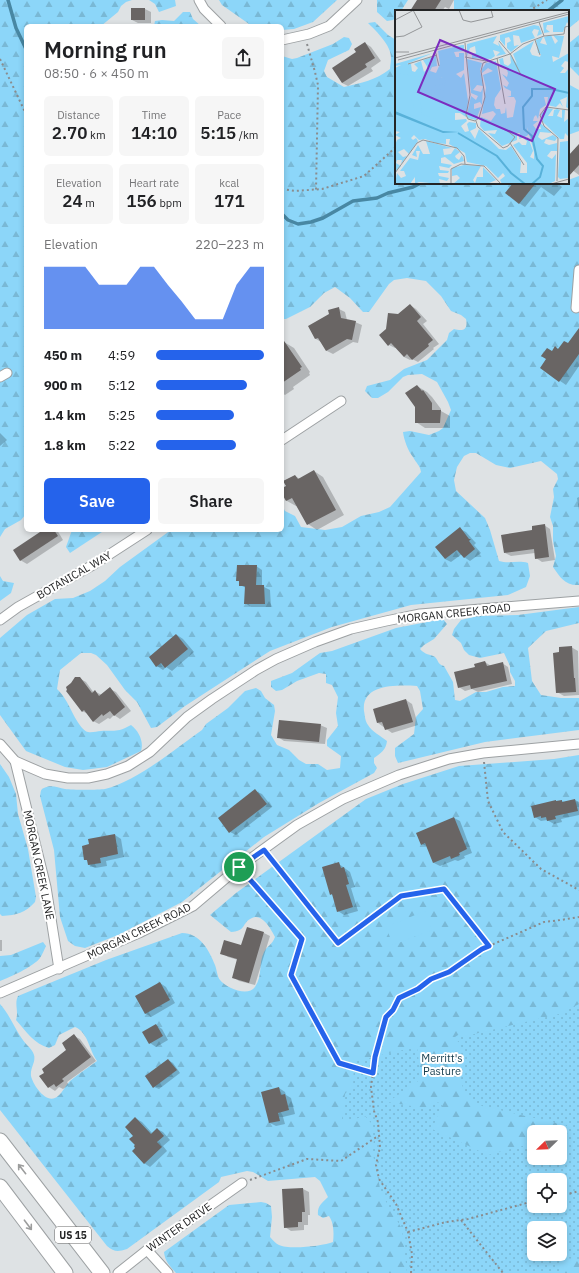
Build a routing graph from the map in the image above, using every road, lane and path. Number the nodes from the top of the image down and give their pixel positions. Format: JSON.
{"nodes":[{"id":1,"x":199,"y":0,"type":"edge"},
{"id":2,"x":357,"y":0,"type":"edge"},
{"id":3,"x":547,"y":0,"type":"edge"},
{"id":4,"x":531,"y":10,"type":"edge"},
{"id":5,"x":220,"y":24,"type":"edge"},
{"id":6,"x":303,"y":35,"type":"junction"},
{"id":7,"x":284,"y":40,"type":"edge"},
{"id":8,"x":0,"y":59,"type":"edge"},
{"id":9,"x":24,"y":110,"type":"edge"},
{"id":10,"x":395,"y":148,"type":"edge"},
{"id":11,"x":284,"y":189,"type":"edge"},
{"id":12,"x":316,"y":190,"type":"junction"},
{"id":13,"x":579,"y":270,"type":"edge"},
{"id":14,"x":576,"y":308,"type":"dead end"},
{"id":15,"x":341,"y":402,"type":"dead end"},
{"id":16,"x":284,"y":439,"type":"edge"},
{"id":17,"x":144,"y":532,"type":"edge"},
{"id":18,"x":579,"y":601,"type":"edge"},
{"id":19,"x":0,"y":620,"type":"edge"},
{"id":20,"x":0,"y":744,"type":"edge"},
{"id":21,"x":579,"y":744,"type":"edge"},
{"id":22,"x":483,"y":753,"type":"junction"},
{"id":23,"x":15,"y":761,"type":"junction"},
{"id":24,"x":264,"y":850,"type":"junction"},
{"id":25,"x":239,"y":867,"type":"junction"},
{"id":26,"x":579,"y":890,"type":"edge"},
{"id":27,"x":579,"y":917,"type":"edge"},
{"id":28,"x":489,"y":946,"type":"junction"},
{"id":29,"x":59,"y":969,"type":"junction"},
{"id":30,"x":0,"y":993,"type":"edge"},
{"id":31,"x":373,"y":1073,"type":"junction"},
{"id":32,"x":378,"y":1136,"type":"junction"},
{"id":33,"x":0,"y":1141,"type":"edge"},
{"id":34,"x":242,"y":1183,"type":"joint"},
{"id":35,"x":0,"y":1187,"type":"edge"},
{"id":36,"x":579,"y":1191,"type":"edge"},
{"id":37,"x":567,"y":1194,"type":"edge"},
{"id":38,"x":527,"y":1203,"type":"edge"},
{"id":39,"x":461,"y":1220,"type":"junction"},
{"id":40,"x":408,"y":1232,"type":"junction"},
{"id":41,"x":147,"y":1250,"type":"junction"},
{"id":42,"x":65,"y":1273,"type":"edge"},
{"id":43,"x":102,"y":1273,"type":"edge"},
{"id":44,"x":118,"y":1273,"type":"edge"},
{"id":45,"x":168,"y":1273,"type":"edge"},
{"id":46,"x":411,"y":1273,"type":"edge"},
{"id":47,"x":503,"y":1273,"type":"edge"}],
"edges":[{"from":1,"to":5,"type":"street"},
{"from":2,"to":6,"type":"street"},
{"from":3,"to":4,"type":"path"},
{"from":6,"to":7,"type":"street"},
{"from":6,"to":12,"type":"path"},
{"from":8,"to":9,"type":"path"},
{"from":10,"to":12,"type":"path"},
{"from":11,"to":12,"type":"path"},
{"from":13,"to":14,"type":"street"},
{"from":15,"to":16,"type":"street"},
{"from":17,"to":19,"type":"street","name":"BOTANICAL WAY"},
{"from":18,"to":23,"type":"street","name":"MORGAN CREEK ROAD"},
{"from":20,"to":23,"type":"street","name":"MORGAN CREEK ROAD"},
{"from":21,"to":22,"type":"street","name":"MORGAN CREEK ROAD"},
{"from":22,"to":24,"type":"street","name":"MORGAN CREEK ROAD"},
{"from":22,"to":26,"type":"path"},
{"from":23,"to":29,"type":"street","name":"MORGAN CREEK LANE"},
{"from":24,"to":25,"type":"street","name":"MORGAN CREEK ROAD"},
{"from":24,"to":28,"type":"path"},
{"from":25,"to":29,"type":"street","name":"MORGAN CREEK ROAD"},
{"from":25,"to":31,"type":"path"},
{"from":27,"to":28,"type":"path"},
{"from":28,"to":31,"type":"path"},
{"from":29,"to":30,"type":"street","name":"MORGAN CREEK ROAD"},
{"from":31,"to":32,"type":"path"},
{"from":32,"to":34,"type":"path"},
{"from":32,"to":40,"type":"path"},
{"from":43,"to":33,"type":"highway","number":"US 15","one_way":true},
{"from":34,"to":41,"type":"street","name":"WINTER DRIVE"},
{"from":35,"to":42,"type":"highway","number":"US 15","one_way":true},
{"from":36,"to":37,"type":"path"},
{"from":38,"to":39,"type":"path"},
{"from":39,"to":40,"type":"path"},
{"from":39,"to":47,"type":"path"},
{"from":40,"to":46,"type":"path"},
{"from":41,"to":44,"type":"street","name":"WINTER DRIVE"},
{"from":41,"to":45,"type":"street"}]}
